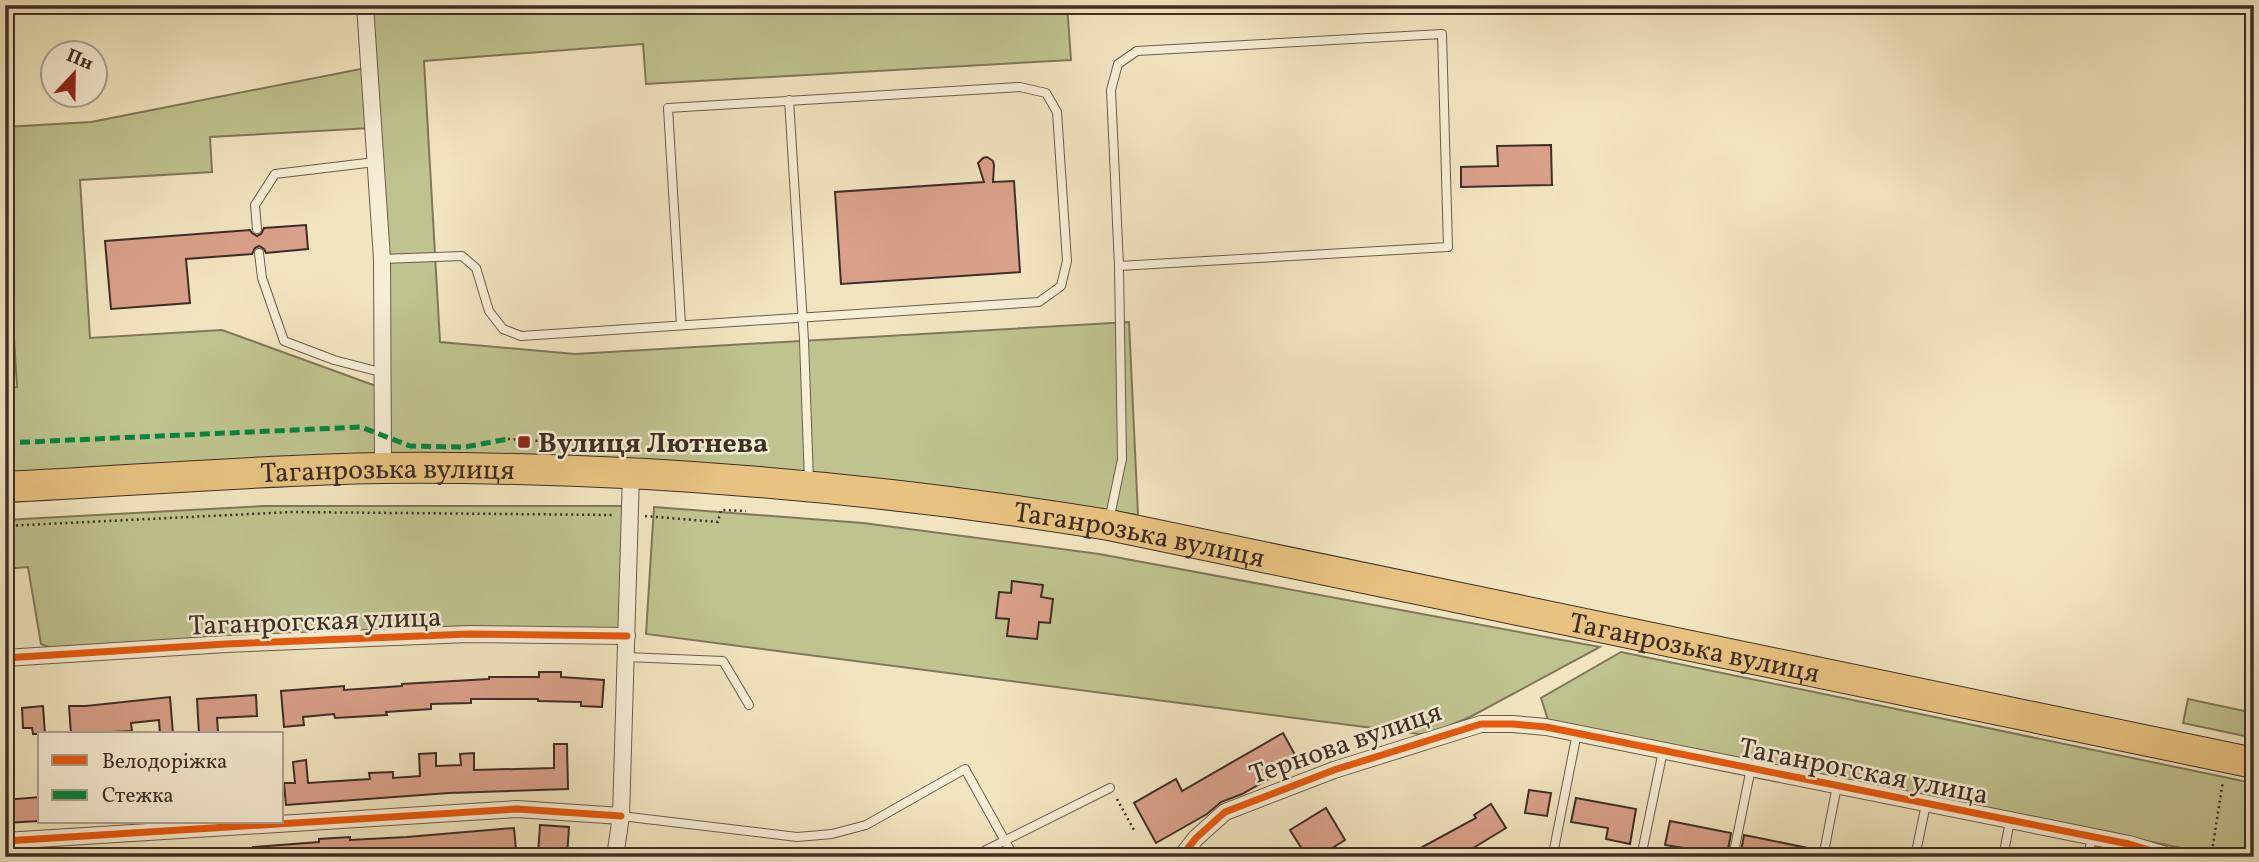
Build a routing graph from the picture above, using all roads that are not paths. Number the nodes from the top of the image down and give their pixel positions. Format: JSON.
{"nodes":[{"id":1,"x":365,"y":5,"type":"edge"},
{"id":2,"x":789,"y":100,"type":"junction"},
{"id":3,"x":376,"y":162,"type":"junction"},
{"id":4,"x":257,"y":229,"type":"dead end"},
{"id":5,"x":259,"y":253,"type":"dead end"},
{"id":6,"x":382,"y":259,"type":"junction"},
{"id":7,"x":1119,"y":266,"type":"junction"},
{"id":8,"x":803,"y":317,"type":"junction"},
{"id":9,"x":681,"y":325,"type":"junction"},
{"id":10,"x":384,"y":373,"type":"junction"},
{"id":11,"x":383,"y":468,"type":"junction"},
{"id":12,"x":631,"y":474,"type":"junction"},
{"id":13,"x":5,"y":487,"type":"edge"},
{"id":14,"x":809,"y":488,"type":"junction"},
{"id":15,"x":1109,"y":525,"type":"junction"},
{"id":16,"x":627,"y":636,"type":"junction"},
{"id":17,"x":5,"y":657,"type":"edge"},
{"id":18,"x":626,"y":657,"type":"junction"},
{"id":19,"x":749,"y":705,"type":"dead end"},
{"id":20,"x":1546,"y":727,"type":"joint"},
{"id":21,"x":1577,"y":733,"type":"junction"},
{"id":22,"x":1662,"y":751,"type":"junction"},
{"id":23,"x":2254,"y":763,"type":"edge"},
{"id":24,"x":1751,"y":768,"type":"junction"},
{"id":25,"x":1837,"y":786,"type":"junction"},
{"id":26,"x":1110,"y":788,"type":"road end"},
{"id":27,"x":1926,"y":803,"type":"junction"},
{"id":28,"x":621,"y":817,"type":"junction"},
{"id":29,"x":2010,"y":821,"type":"junction"},
{"id":30,"x":277,"y":824,"type":"edge"},
{"id":31,"x":284,"y":824,"type":"edge"},
{"id":32,"x":2092,"y":837,"type":"junction"},
{"id":33,"x":1005,"y":840,"type":"junction"},
{"id":34,"x":5,"y":841,"type":"edge"},
{"id":35,"x":1554,"y":849,"type":"dead end"},
{"id":36,"x":615,"y":857,"type":"edge"},
{"id":37,"x":972,"y":857,"type":"edge"},
{"id":38,"x":1014,"y":857,"type":"edge"},
{"id":39,"x":1181,"y":857,"type":"edge"},
{"id":40,"x":1641,"y":857,"type":"edge"},
{"id":41,"x":1733,"y":857,"type":"edge"},
{"id":42,"x":1823,"y":857,"type":"edge"},
{"id":43,"x":1915,"y":857,"type":"edge"},
{"id":44,"x":2003,"y":857,"type":"edge"},
{"id":45,"x":2088,"y":857,"type":"edge"},
{"id":46,"x":2172,"y":857,"type":"edge"}],
"edges":[{"from":1,"to":3,"type":"street"},
{"from":2,"to":8,"type":"lane"},
{"from":2,"to":8,"type":"lane"},
{"from":2,"to":9,"type":"lane"},
{"from":3,"to":4,"type":"lane"},
{"from":3,"to":6,"type":"street"},
{"from":5,"to":10,"type":"lane"},
{"from":6,"to":9,"type":"lane"},
{"from":6,"to":10,"type":"street"},
{"from":7,"to":7,"type":"lane"},
{"from":7,"to":15,"type":"lane"},
{"from":8,"to":9,"type":"lane"},
{"from":8,"to":14,"type":"lane"},
{"from":10,"to":11,"type":"street"},
{"from":11,"to":12,"type":"highway","name":"Таганрозька вулиця"},
{"from":11,"to":13,"type":"highway","name":"Таганрозька вулиця"},
{"from":12,"to":14,"type":"highway","name":"Таганрозька вулиця"},
{"from":12,"to":16,"type":"street"},
{"from":14,"to":15,"type":"highway","name":"Таганрозька вулиця"},
{"from":15,"to":23,"type":"highway","name":"Таганрозька вулиця"},
{"from":16,"to":17,"type":"street","name":"Таганрогская улица"},
{"from":16,"to":18,"type":"street"},
{"from":18,"to":19,"type":"lane"},
{"from":18,"to":28,"type":"street"},
{"from":20,"to":21,"type":"street","name":"Таганрогская улица"},
{"from":20,"to":39,"type":"street","name":"Тернова вулиця"},
{"from":21,"to":22,"type":"street","name":"Таганрогская улица"},
{"from":21,"to":35,"type":"lane"},
{"from":22,"to":24,"type":"street","name":"Таганрогская улица"},
{"from":22,"to":40,"type":"lane"},
{"from":24,"to":25,"type":"street","name":"Таганрогская улица"},
{"from":24,"to":41,"type":"lane"},
{"from":25,"to":27,"type":"street","name":"Таганрогская улица"},
{"from":25,"to":42,"type":"lane"},
{"from":26,"to":33,"type":"lane"},
{"from":27,"to":29,"type":"street","name":"Таганрогская улица"},
{"from":27,"to":43,"type":"lane"},
{"from":28,"to":31,"type":"street"},
{"from":28,"to":33,"type":"lane"},
{"from":28,"to":36,"type":"street"},
{"from":29,"to":32,"type":"street","name":"Таганрогская улица"},
{"from":29,"to":44,"type":"lane"},
{"from":30,"to":34,"type":"street"},
{"from":32,"to":45,"type":"lane"},
{"from":32,"to":46,"type":"street","name":"Таганрогская улица"},
{"from":33,"to":37,"type":"lane"},
{"from":33,"to":38,"type":"lane"}]}
